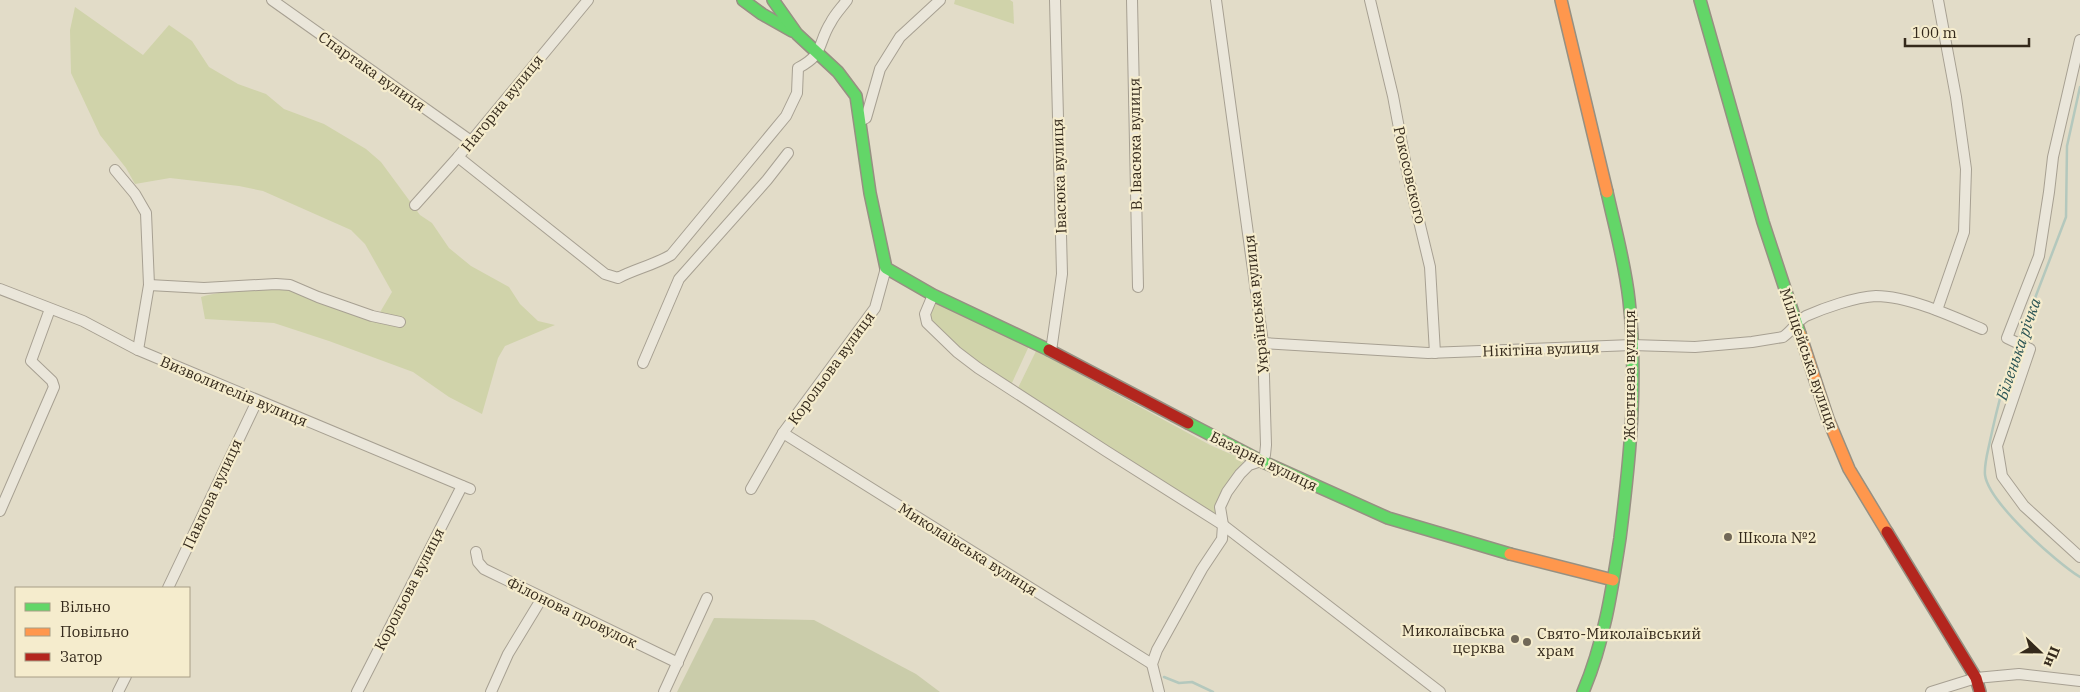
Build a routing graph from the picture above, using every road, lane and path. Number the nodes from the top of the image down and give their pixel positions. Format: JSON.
{"nodes":[{"id":1,"x":272,"y":0,"type":"edge"},
{"id":2,"x":588,"y":0,"type":"edge"},
{"id":3,"x":743,"y":0,"type":"edge"},
{"id":4,"x":772,"y":0,"type":"edge"},
{"id":5,"x":847,"y":0,"type":"edge"},
{"id":6,"x":940,"y":0,"type":"edge"},
{"id":7,"x":1055,"y":0,"type":"edge"},
{"id":8,"x":1132,"y":0,"type":"edge"},
{"id":9,"x":1216,"y":0,"type":"edge"},
{"id":10,"x":1370,"y":0,"type":"edge"},
{"id":11,"x":1561,"y":0,"type":"edge"},
{"id":12,"x":1700,"y":0,"type":"edge"},
{"id":13,"x":1938,"y":0,"type":"edge"},
{"id":14,"x":797,"y":34,"type":"junction"},
{"id":15,"x":2080,"y":40,"type":"edge"},
{"id":16,"x":818,"y":53,"type":"junction"},
{"id":17,"x":860,"y":121,"type":"junction"},
{"id":18,"x":471,"y":141,"type":"junction"},
{"id":19,"x":788,"y":153,"type":"dead end"},
{"id":20,"x":458,"y":157,"type":"junction"},
{"id":21,"x":115,"y":170,"type":"dead end"},
{"id":22,"x":415,"y":205,"type":"dead end"},
{"id":23,"x":886,"y":268,"type":"junction"},
{"id":24,"x":149,"y":285,"type":"junction"},
{"id":25,"x":1138,"y":287,"type":"dead end"},
{"id":26,"x":0,"y":290,"type":"edge"},
{"id":27,"x":933,"y":295,"type":"junction"},
{"id":28,"x":50,"y":309,"type":"junction"},
{"id":29,"x":1936,"y":310,"type":"junction"},
{"id":30,"x":400,"y":322,"type":"dead end"},
{"id":31,"x":1796,"y":325,"type":"junction"},
{"id":32,"x":1982,"y":329,"type":"dead end"},
{"id":33,"x":1263,"y":344,"type":"junction"},
{"id":34,"x":1632,"y":345,"type":"junction"},
{"id":35,"x":138,"y":350,"type":"junction"},
{"id":36,"x":1051,"y":351,"type":"junction"},
{"id":37,"x":1435,"y":353,"type":"junction"},
{"id":38,"x":643,"y":363,"type":"dead end"},
{"id":39,"x":257,"y":401,"type":"junction"},
{"id":40,"x":783,"y":433,"type":"junction"},
{"id":41,"x":1261,"y":461,"type":"junction"},
{"id":42,"x":466,"y":488,"type":"joint"},
{"id":43,"x":751,"y":489,"type":"dead end"},
{"id":44,"x":0,"y":512,"type":"edge"},
{"id":45,"x":1223,"y":525,"type":"junction"},
{"id":46,"x":476,"y":552,"type":"dead end"},
{"id":47,"x":2080,"y":557,"type":"edge"},
{"id":48,"x":1613,"y":580,"type":"junction"},
{"id":49,"x":168,"y":587,"type":"edge"},
{"id":50,"x":542,"y":598,"type":"junction"},
{"id":51,"x":706,"y":598,"type":"dead end"},
{"id":52,"x":678,"y":663,"type":"junction"},
{"id":53,"x":1152,"y":664,"type":"junction"},
{"id":54,"x":126,"y":677,"type":"edge"},
{"id":55,"x":1976,"y":678,"type":"junction"},
{"id":56,"x":2080,"y":681,"type":"edge"},
{"id":57,"x":118,"y":692,"type":"edge"},
{"id":58,"x":357,"y":692,"type":"edge"},
{"id":59,"x":490,"y":692,"type":"edge"},
{"id":60,"x":664,"y":692,"type":"edge"},
{"id":61,"x":1159,"y":692,"type":"edge"},
{"id":62,"x":1440,"y":692,"type":"edge"},
{"id":63,"x":1583,"y":692,"type":"edge"},
{"id":64,"x":1930,"y":692,"type":"edge"},
{"id":65,"x":1980,"y":692,"type":"edge"}],
"edges":[{"from":1,"to":18,"type":"street","name":"Спартака вулиця"},
{"from":2,"to":18,"type":"street","name":"Нагорна вулиця"},
{"from":3,"to":14,"type":"main road"},
{"from":4,"to":14,"type":"main road"},
{"from":5,"to":16,"type":"street"},
{"from":6,"to":17,"type":"street"},
{"from":7,"to":36,"type":"street","name":"Івасюка вулиця"},
{"from":8,"to":25,"type":"street","name":"В. Івасюка вулиця"},
{"from":9,"to":33,"type":"street","name":"Українська вулиця"},
{"from":10,"to":37,"type":"street","name":"Рокосовского"},
{"from":11,"to":34,"type":"main road","name":"Жовтнева вулиця"},
{"from":12,"to":31,"type":"main road","name":"Міліцейська вулиця"},
{"from":13,"to":29,"type":"street"},
{"from":14,"to":16,"type":"main road","name":"Корольова вулиця"},
{"from":15,"to":47,"type":"street"},
{"from":16,"to":17,"type":"main road","name":"Корольова вулиця"},
{"from":16,"to":20,"type":"street"},
{"from":17,"to":23,"type":"main road","name":"Корольова вулиця"},
{"from":18,"to":20,"type":"street","name":"Нагорна вулиця"},
{"from":19,"to":38,"type":"street"},
{"from":20,"to":22,"type":"street","name":"Нагорна вулиця"},
{"from":21,"to":24,"type":"street"},
{"from":23,"to":27,"type":"main road","name":"Базарна вулиця"},
{"from":23,"to":40,"type":"street","name":"Корольова вулиця"},
{"from":24,"to":30,"type":"street"},
{"from":24,"to":35,"type":"street"},
{"from":26,"to":28,"type":"street","name":"Визволителів вулиця"},
{"from":27,"to":36,"type":"main road","name":"Базарна вулиця"},
{"from":27,"to":45,"type":"street"},
{"from":28,"to":35,"type":"street","name":"Визволителів вулиця"},
{"from":28,"to":44,"type":"street"},
{"from":29,"to":31,"type":"street","name":"Нікітіна вулиця"},
{"from":29,"to":32,"type":"street","name":"Нікітіна вулиця"},
{"from":31,"to":34,"type":"street","name":"Нікітіна вулиця"},
{"from":31,"to":55,"type":"main road","name":"Міліцейська вулиця"},
{"from":33,"to":37,"type":"street","name":"Нікітіна вулиця"},
{"from":33,"to":41,"type":"street","name":"Українська вулиця"},
{"from":34,"to":37,"type":"street","name":"Нікітіна вулиця"},
{"from":34,"to":48,"type":"main road","name":"Жовтнева вулиця"},
{"from":35,"to":39,"type":"street","name":"Визволителів вулиця"},
{"from":36,"to":41,"type":"main road","name":"Базарна вулиця"},
{"from":39,"to":42,"type":"street","name":"Визволителів вулиця"},
{"from":39,"to":49,"type":"street","name":"Павлова вулиця"},
{"from":40,"to":43,"type":"street","name":"Корольова вулиця"},
{"from":40,"to":53,"type":"street","name":"Миколаївська вулиця"},
{"from":41,"to":45,"type":"street"},
{"from":41,"to":48,"type":"main road","name":"Базарна вулиця"},
{"from":42,"to":58,"type":"street","name":"Корольова вулиця"},
{"from":45,"to":53,"type":"street"},
{"from":45,"to":62,"type":"street"},
{"from":46,"to":50,"type":"street","name":"Філонова провулок"},
{"from":48,"to":63,"type":"main road","name":"Жовтнева вулиця"},
{"from":50,"to":52,"type":"street","name":"Філонова провулок"},
{"from":50,"to":59,"type":"street"},
{"from":51,"to":52,"type":"street"},
{"from":52,"to":60,"type":"street"},
{"from":53,"to":61,"type":"street"},
{"from":54,"to":57,"type":"street"},
{"from":55,"to":56,"type":"street"},
{"from":55,"to":64,"type":"street"},
{"from":55,"to":65,"type":"main road","name":"Міліцейська вулиця"}]}
